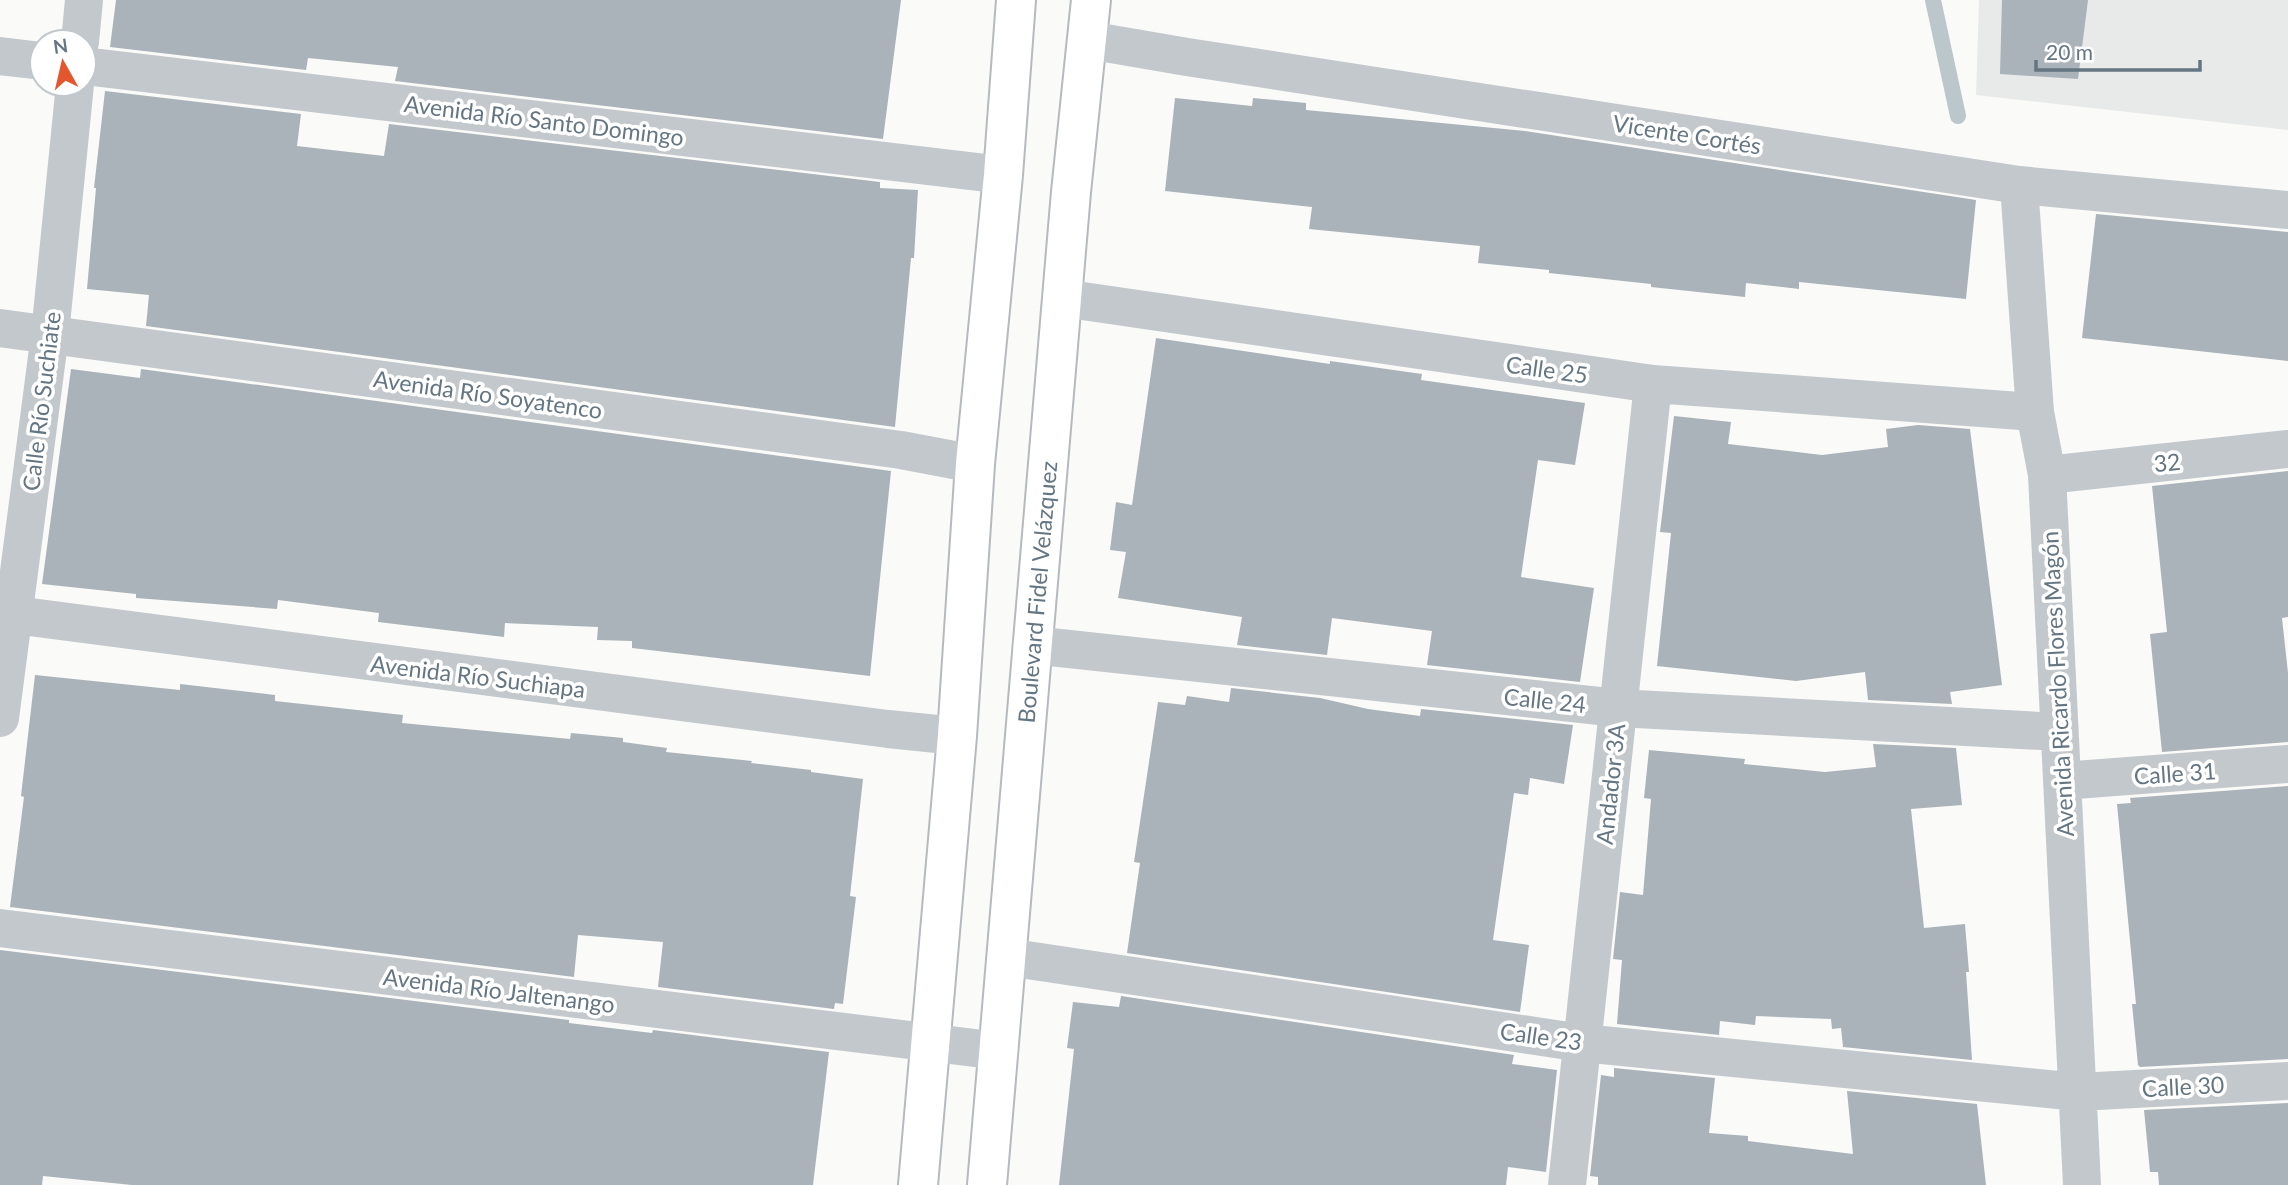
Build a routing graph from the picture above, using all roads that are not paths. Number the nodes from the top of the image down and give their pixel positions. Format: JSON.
{"nodes":[{"id":1,"x":84,"y":0,"type":"edge"},
{"id":2,"x":1016,"y":0,"type":"edge"},
{"id":3,"x":1091,"y":0,"type":"edge"},
{"id":4,"x":81,"y":28,"type":"edge"},
{"id":5,"x":1088,"y":40,"type":"junction"},
{"id":6,"x":0,"y":56,"type":"edge"},
{"id":7,"x":28,"y":59,"type":"edge"},
{"id":8,"x":98,"y":68,"type":"edge"},
{"id":9,"x":74,"y":98,"type":"edge"},
{"id":10,"x":1003,"y":175,"type":"junction"},
{"id":11,"x":2019,"y":185,"type":"junction"},
{"id":12,"x":2288,"y":211,"type":"edge"},
{"id":13,"x":1062,"y":298,"type":"junction"},
{"id":14,"x":0,"y":328,"type":"edge"},
{"id":15,"x":50,"y":334,"type":"junction"},
{"id":16,"x":1653,"y":384,"type":"junction"},
{"id":17,"x":2035,"y":412,"type":"junction"},
{"id":18,"x":2288,"y":449,"type":"edge"},
{"id":19,"x":975,"y":464,"type":"junction"},
{"id":20,"x":2047,"y":475,"type":"junction"},
{"id":21,"x":7,"y":614,"type":"edge"},
{"id":22,"x":1032,"y":645,"type":"junction"},
{"id":23,"x":1618,"y":708,"type":"junction"},
{"id":24,"x":0,"y":718,"type":"edge"},
{"id":25,"x":2059,"y":732,"type":"junction"},
{"id":26,"x":957,"y":736,"type":"junction"},
{"id":27,"x":2288,"y":764,"type":"edge"},
{"id":28,"x":2062,"y":781,"type":"junction"},
{"id":29,"x":0,"y":928,"type":"edge"},
{"id":30,"x":1007,"y":957,"type":"junction"},
{"id":31,"x":930,"y":1043,"type":"junction"},
{"id":32,"x":1582,"y":1043,"type":"junction"},
{"id":33,"x":999,"y":1051,"type":"junction"},
{"id":34,"x":2288,"y":1081,"type":"edge"},
{"id":35,"x":2078,"y":1092,"type":"junction"},
{"id":36,"x":918,"y":1185,"type":"edge"},
{"id":37,"x":987,"y":1185,"type":"edge"},
{"id":38,"x":1566,"y":1185,"type":"edge"},
{"id":39,"x":2082,"y":1185,"type":"edge"}],
"edges":[{"from":1,"to":4,"type":"street"},
{"from":2,"to":10,"type":"main road"},
{"from":3,"to":5,"type":"main road","name":"Boulevard Fidel Velázquez"},
{"from":5,"to":11,"type":"street","name":"Vicente Cortés"},
{"from":5,"to":13,"type":"main road","name":"Boulevard Fidel Velázquez"},
{"from":6,"to":7,"type":"street"},
{"from":8,"to":10,"type":"street","name":"Avenida Río Santo Domingo"},
{"from":9,"to":15,"type":"street","name":"Calle Río Suchiate"},
{"from":10,"to":19,"type":"main road"},
{"from":11,"to":12,"type":"street","name":"Vicente Cortés"},
{"from":11,"to":17,"type":"street","name":"Avenida Ricardo Flores Magón"},
{"from":13,"to":16,"type":"street","name":"Calle 25"},
{"from":13,"to":22,"type":"main road","name":"Boulevard Fidel Velázquez"},
{"from":14,"to":15,"type":"street","name":"Avenida Río Soyatenco"},
{"from":15,"to":19,"type":"street","name":"Avenida Río Soyatenco"},
{"from":15,"to":21,"type":"street","name":"Calle Río Suchiate"},
{"from":16,"to":17,"type":"street","name":"Calle 25"},
{"from":16,"to":23,"type":"street","name":"Andador 3A"},
{"from":17,"to":20,"type":"street","name":"Avenida Ricardo Flores Magón"},
{"from":18,"to":20,"type":"street","name":"32"},
{"from":19,"to":26,"type":"main road"},
{"from":20,"to":25,"type":"street","name":"Avenida Ricardo Flores Magón"},
{"from":21,"to":24,"type":"street","name":"Calle Río Suchiate"},
{"from":21,"to":26,"type":"street","name":"Avenida Río Suchiapa"},
{"from":22,"to":23,"type":"street","name":"Calle 24"},
{"from":22,"to":30,"type":"main road","name":"Boulevard Fidel Velázquez"},
{"from":23,"to":25,"type":"street","name":"Calle 24"},
{"from":23,"to":32,"type":"street","name":"Andador 3A"},
{"from":25,"to":28,"type":"street","name":"Avenida Ricardo Flores Magón"},
{"from":26,"to":31,"type":"main road"},
{"from":27,"to":28,"type":"street","name":"Calle 31"},
{"from":28,"to":35,"type":"street","name":"Avenida Ricardo Flores Magón"},
{"from":29,"to":31,"type":"street","name":"Avenida Río Jaltenango"},
{"from":30,"to":32,"type":"street","name":"Calle 23"},
{"from":30,"to":33,"type":"main road","name":"Boulevard Fidel Velázquez"},
{"from":31,"to":33,"type":"street","name":"Avenida Río Jaltenango"},
{"from":31,"to":36,"type":"main road"},
{"from":32,"to":35,"type":"street","name":"Calle 23"},
{"from":32,"to":38,"type":"street","name":"Andador 3A"},
{"from":33,"to":37,"type":"main road","name":"Boulevard Fidel Velázquez"},
{"from":34,"to":35,"type":"street","name":"Calle 30"},
{"from":35,"to":39,"type":"street","name":"Avenida Ricardo Flores Magón"}]}
